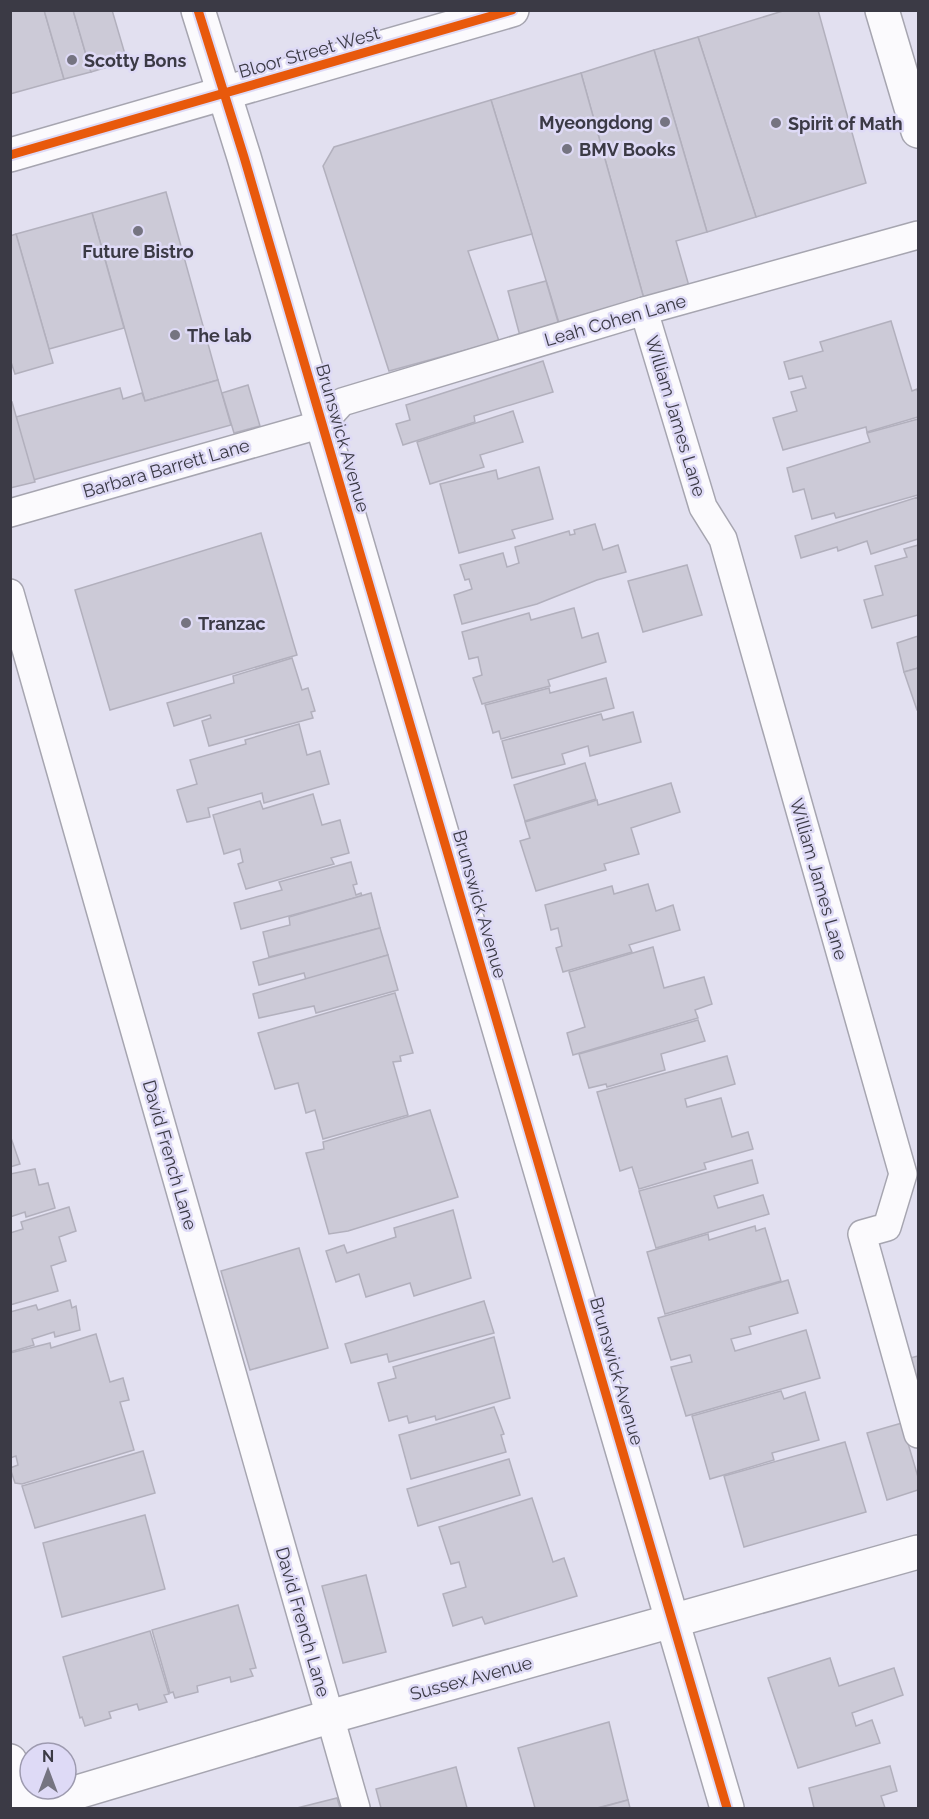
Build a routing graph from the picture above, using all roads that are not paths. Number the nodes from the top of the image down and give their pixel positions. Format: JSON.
{"nodes":[{"id":1,"x":198,"y":10,"type":"edge"},
{"id":2,"x":512,"y":10,"type":"edge"},
{"id":3,"x":882,"y":10,"type":"edge"},
{"id":4,"x":224,"y":94,"type":"junction"},
{"id":5,"x":918,"y":131,"type":"edge"},
{"id":6,"x":10,"y":155,"type":"edge"},
{"id":7,"x":918,"y":235,"type":"edge"},
{"id":8,"x":644,"y":311,"type":"junction"},
{"id":9,"x":322,"y":424,"type":"junction"},
{"id":10,"x":10,"y":513,"type":"edge"},
{"id":11,"x":10,"y":593,"type":"edge"},
{"id":12,"x":918,"y":1434,"type":"edge"},
{"id":13,"x":918,"y":1552,"type":"edge"},
{"id":14,"x":673,"y":1622,"type":"junction"},
{"id":15,"x":329,"y":1717,"type":"junction"},
{"id":16,"x":10,"y":1761,"type":"edge"},
{"id":17,"x":24,"y":1808,"type":"edge"},
{"id":18,"x":357,"y":1809,"type":"edge"},
{"id":19,"x":726,"y":1809,"type":"edge"}],
"edges":[{"from":1,"to":4,"type":"street","name":"Brunswick Avenue"},
{"from":2,"to":4,"type":"street","name":"Bloor Street West"},
{"from":3,"to":5,"type":"street"},
{"from":4,"to":6,"type":"street","name":"Bloor Street West"},
{"from":4,"to":9,"type":"street","name":"Brunswick Avenue"},
{"from":7,"to":8,"type":"lane","name":"Leah Cohen Lane"},
{"from":8,"to":9,"type":"lane","name":"Leah Cohen Lane"},
{"from":8,"to":12,"type":"lane","name":"William James Lane"},
{"from":9,"to":10,"type":"lane","name":"Barbara Barrett Lane"},
{"from":9,"to":14,"type":"street","name":"Brunswick Avenue"},
{"from":11,"to":15,"type":"lane","name":"David French Lane"},
{"from":13,"to":14,"type":"street","name":"Sussex Avenue"},
{"from":14,"to":15,"type":"street","name":"Sussex Avenue"},
{"from":14,"to":19,"type":"street","name":"Brunswick Avenue"},
{"from":15,"to":17,"type":"street","name":"Sussex Avenue"},
{"from":15,"to":18,"type":"lane","name":"David French Lane"},
{"from":16,"to":17,"type":"street"}]}
